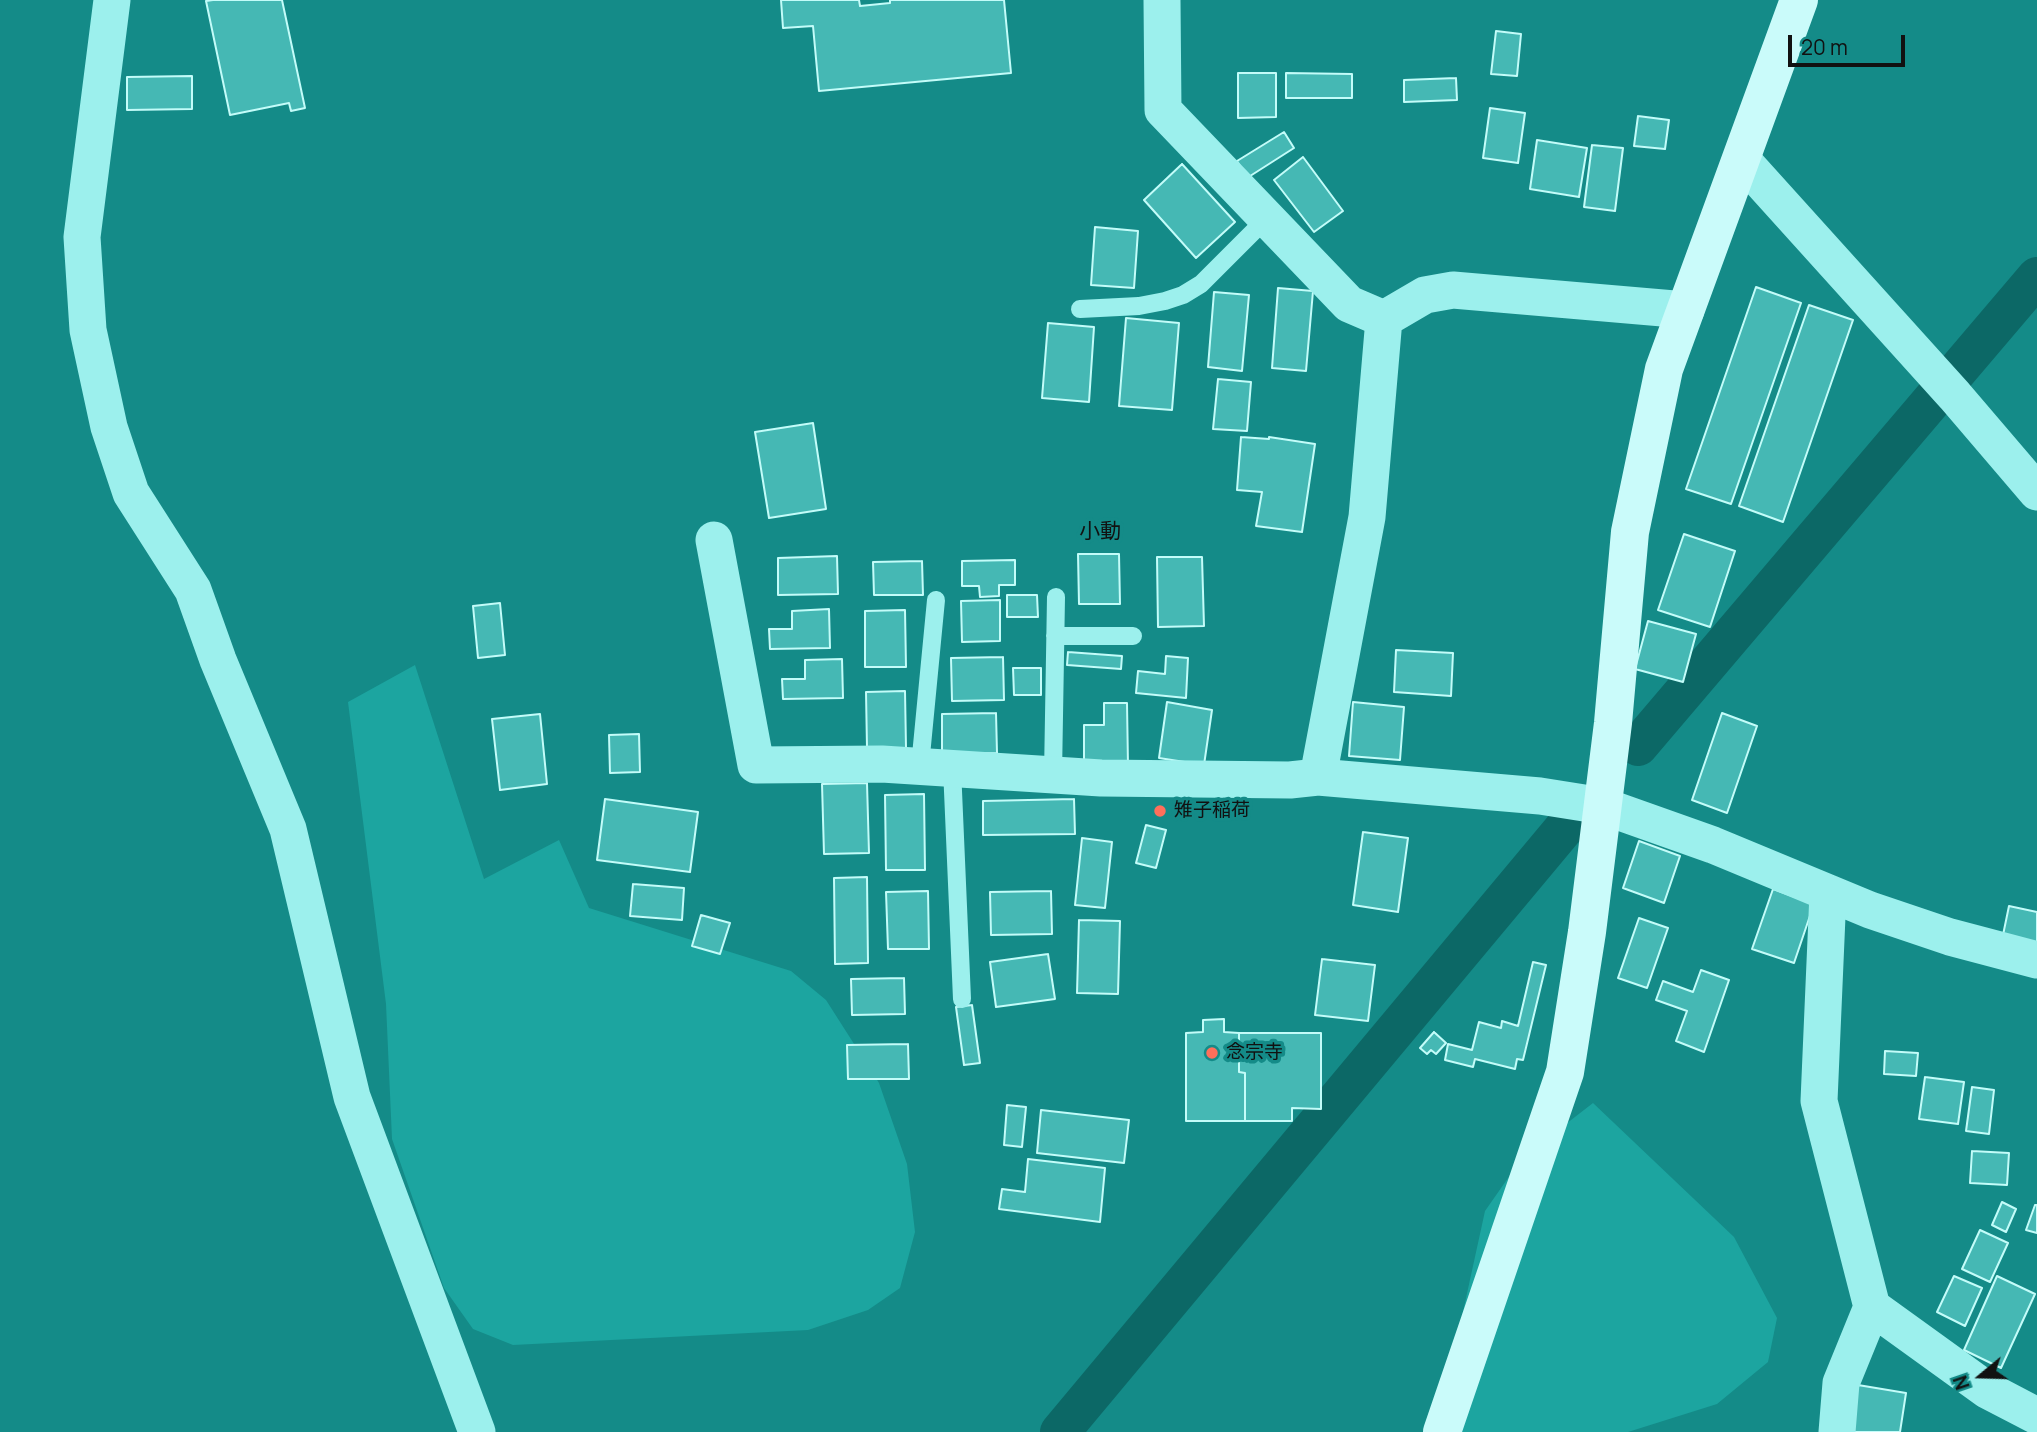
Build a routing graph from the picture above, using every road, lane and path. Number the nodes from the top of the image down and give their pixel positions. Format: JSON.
{"nodes":[{"id":1,"x":112,"y":0,"type":"edge"},
{"id":2,"x":1162,"y":0,"type":"edge"},
{"id":3,"x":1799,"y":0,"type":"edge"},
{"id":4,"x":1742,"y":160,"type":"junction"},
{"id":5,"x":1267,"y":218,"type":"junction"},
{"id":6,"x":1080,"y":309,"type":"dead end"},
{"id":7,"x":1685,"y":310,"type":"junction"},
{"id":8,"x":1384,"y":318,"type":"junction"},
{"id":9,"x":2037,"y":492,"type":"edge"},
{"id":10,"x":714,"y":540,"type":"dead end"},
{"id":11,"x":1056,"y":597,"type":"dead end"},
{"id":12,"x":936,"y":600,"type":"dead end"},
{"id":13,"x":1055,"y":636,"type":"junction"},
{"id":14,"x":1133,"y":636,"type":"dead end"},
{"id":15,"x":936,"y":767,"type":"junction"},
{"id":16,"x":1053,"y":775,"type":"junction"},
{"id":17,"x":1318,"y":777,"type":"junction"},
{"id":18,"x":1603,"y":806,"type":"junction"},
{"id":19,"x":1828,"y":893,"type":"junction"},
{"id":20,"x":2037,"y":960,"type":"edge"},
{"id":21,"x":962,"y":999,"type":"dead end"},
{"id":22,"x":1871,"y":1307,"type":"junction"},
{"id":23,"x":2037,"y":1416,"type":"edge"},
{"id":24,"x":477,"y":1432,"type":"edge"},
{"id":25,"x":1442,"y":1432,"type":"edge"},
{"id":26,"x":1837,"y":1432,"type":"edge"}],
"edges":[{"from":1,"to":24,"type":"street"},
{"from":2,"to":5,"type":"street"},
{"from":3,"to":4,"type":"street"},
{"from":4,"to":7,"type":"street"},
{"from":4,"to":9,"type":"street"},
{"from":5,"to":6,"type":"lane"},
{"from":5,"to":8,"type":"street"},
{"from":7,"to":8,"type":"street"},
{"from":7,"to":18,"type":"street"},
{"from":8,"to":17,"type":"street"},
{"from":10,"to":15,"type":"street"},
{"from":11,"to":13,"type":"lane"},
{"from":12,"to":15,"type":"lane"},
{"from":13,"to":14,"type":"lane"},
{"from":13,"to":16,"type":"lane"},
{"from":15,"to":16,"type":"street"},
{"from":15,"to":21,"type":"lane"},
{"from":16,"to":17,"type":"street"},
{"from":17,"to":18,"type":"street"},
{"from":18,"to":19,"type":"street"},
{"from":18,"to":25,"type":"street"},
{"from":19,"to":20,"type":"street"},
{"from":19,"to":22,"type":"street"},
{"from":22,"to":23,"type":"street"},
{"from":22,"to":26,"type":"street"}]}
